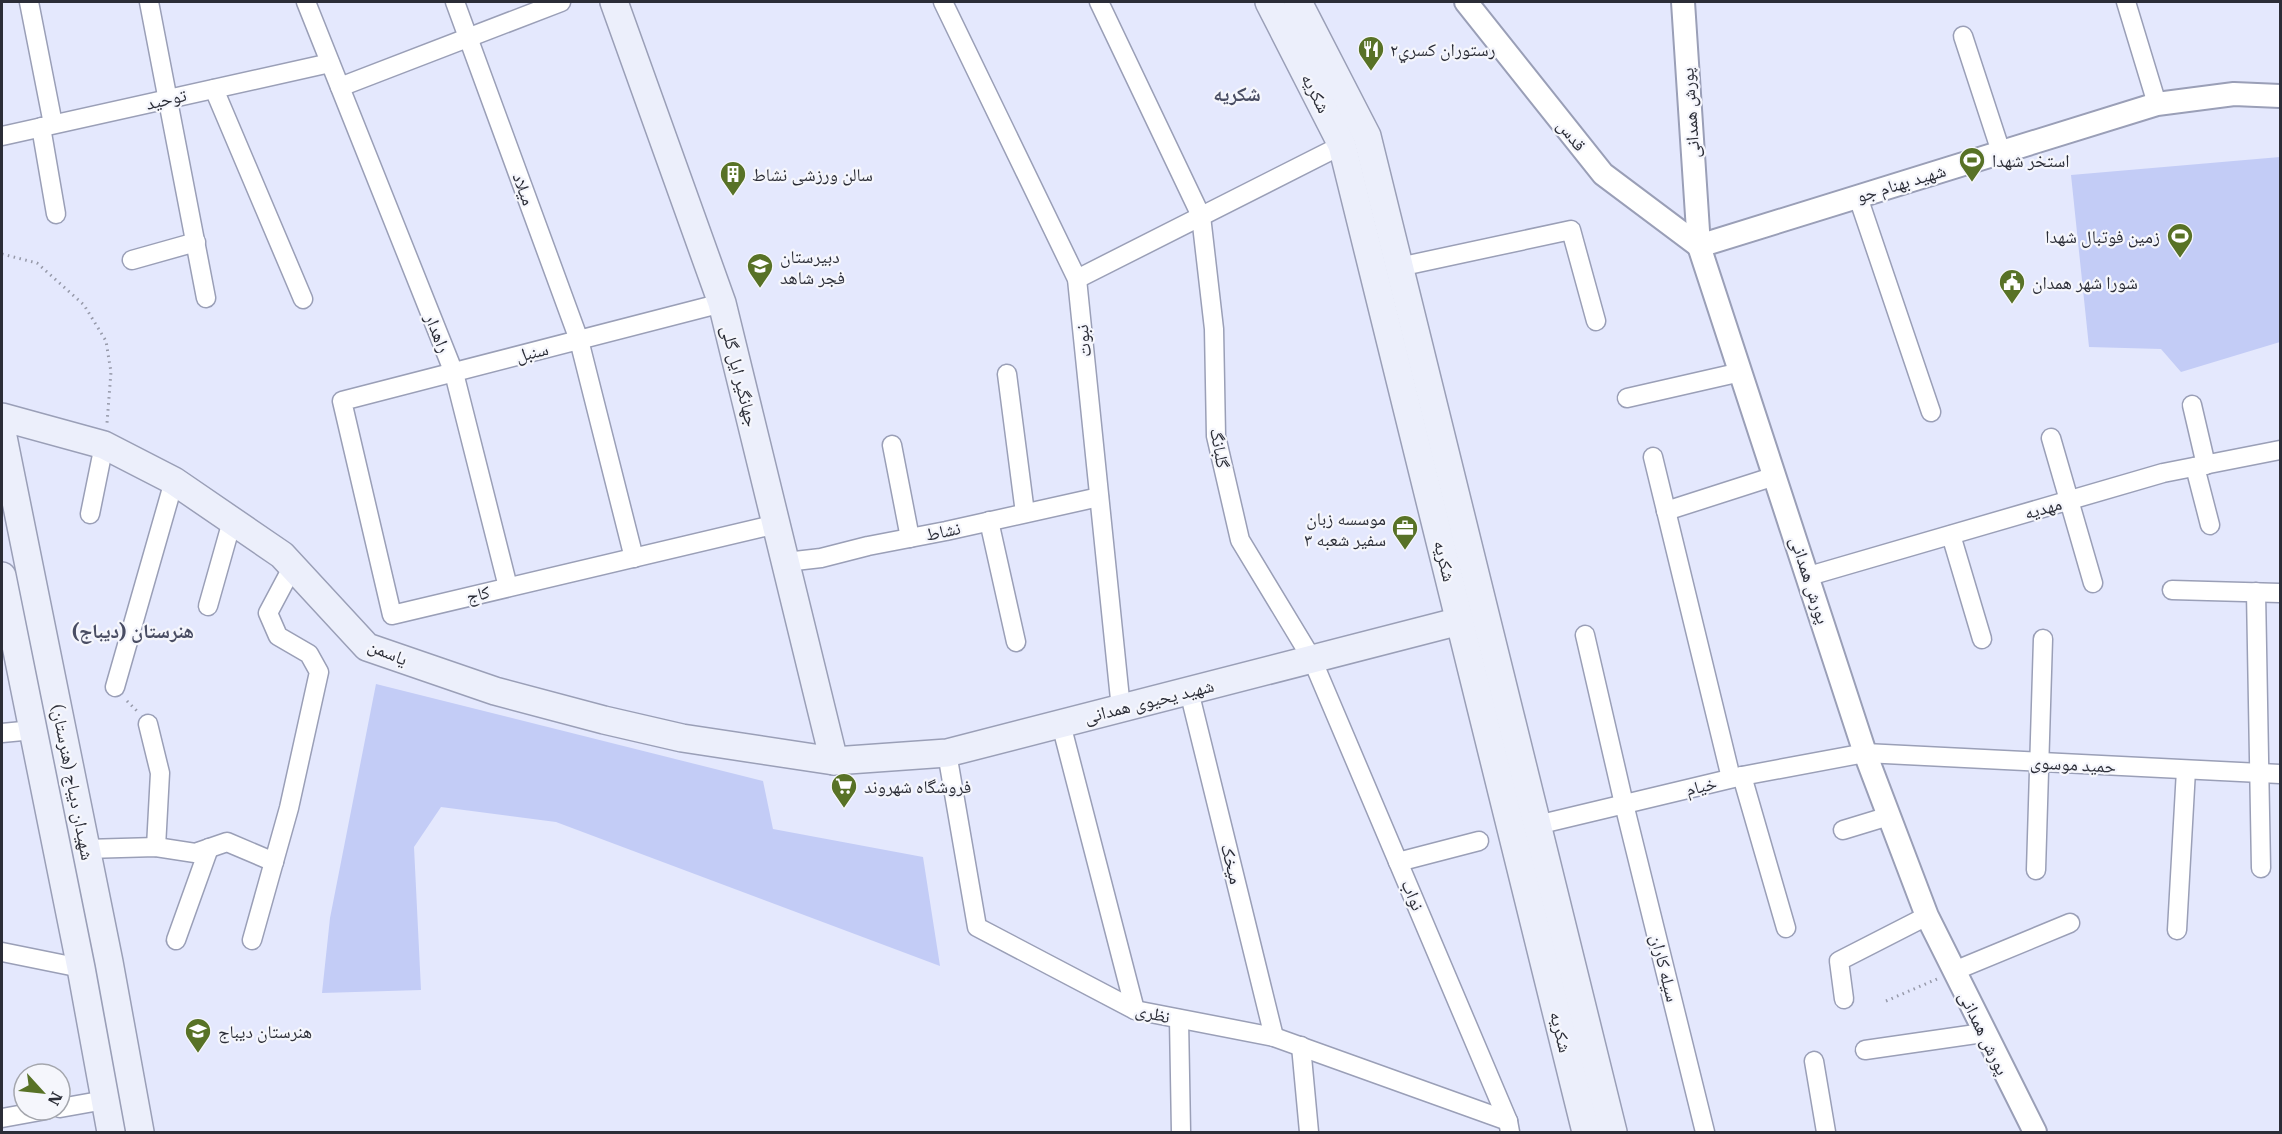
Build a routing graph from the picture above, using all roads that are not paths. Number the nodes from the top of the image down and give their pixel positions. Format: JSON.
{"nodes":[{"id":1,"x":29,"y":2,"type":"edge"},
{"id":2,"x":148,"y":2,"type":"edge"},
{"id":3,"x":306,"y":2,"type":"edge"},
{"id":4,"x":455,"y":2,"type":"edge"},
{"id":5,"x":561,"y":2,"type":"edge"},
{"id":6,"x":614,"y":2,"type":"edge"},
{"id":7,"x":943,"y":2,"type":"edge"},
{"id":8,"x":1099,"y":2,"type":"edge"},
{"id":9,"x":1269,"y":2,"type":"edge"},
{"id":10,"x":1298,"y":2,"type":"edge"},
{"id":11,"x":1466,"y":2,"type":"edge"},
{"id":12,"x":1683,"y":2,"type":"edge"},
{"id":13,"x":2126,"y":2,"type":"edge"},
{"id":14,"x":1963,"y":36,"type":"dead end"},
{"id":15,"x":469,"y":37,"type":"junction"},
{"id":16,"x":330,"y":63,"type":"junction"},
{"id":17,"x":340,"y":87,"type":"junction"},
{"id":18,"x":214,"y":89,"type":"junction"},
{"id":19,"x":2280,"y":96,"type":"edge"},
{"id":20,"x":168,"y":99,"type":"junction"},
{"id":21,"x":2157,"y":104,"type":"junction"},
{"id":22,"x":47,"y":126,"type":"junction"},
{"id":23,"x":2,"y":136,"type":"edge"},
{"id":24,"x":1342,"y":145,"type":"junction"},
{"id":25,"x":2001,"y":152,"type":"junction"},
{"id":26,"x":1858,"y":197,"type":"junction"},
{"id":27,"x":56,"y":214,"type":"dead end"},
{"id":28,"x":1201,"y":216,"type":"junction"},
{"id":29,"x":196,"y":242,"type":"junction"},
{"id":30,"x":1699,"y":246,"type":"junction"},
{"id":31,"x":132,"y":260,"type":"dead end"},
{"id":32,"x":1399,"y":267,"type":"junction"},
{"id":33,"x":1077,"y":279,"type":"junction"},
{"id":34,"x":206,"y":298,"type":"dead end"},
{"id":35,"x":303,"y":299,"type":"dead end"},
{"id":36,"x":722,"y":303,"type":"junction"},
{"id":37,"x":1596,"y":321,"type":"dead end"},
{"id":38,"x":579,"y":340,"type":"junction"},
{"id":39,"x":1741,"y":372,"type":"junction"},
{"id":40,"x":454,"y":373,"type":"junction"},
{"id":41,"x":1007,"y":374,"type":"dead end"},
{"id":42,"x":1627,"y":398,"type":"dead end"},
{"id":43,"x":342,"y":401,"type":"joint"},
{"id":44,"x":2192,"y":405,"type":"dead end"},
{"id":45,"x":1931,"y":412,"type":"dead end"},
{"id":46,"x":2,"y":417,"type":"edge"},
{"id":47,"x":2,"y":432,"type":"edge"},
{"id":48,"x":2051,"y":438,"type":"dead end"},
{"id":49,"x":104,"y":445,"type":"junction"},
{"id":50,"x":892,"y":445,"type":"dead end"},
{"id":51,"x":2280,"y":450,"type":"edge"},
{"id":52,"x":1653,"y":457,"type":"dead end"},
{"id":53,"x":2200,"y":466,"type":"junction"},
{"id":54,"x":1775,"y":476,"type":"junction"},
{"id":55,"x":174,"y":481,"type":"junction"},
{"id":56,"x":1099,"y":497,"type":"junction"},
{"id":57,"x":2068,"y":501,"type":"junction"},
{"id":58,"x":1666,"y":511,"type":"junction"},
{"id":59,"x":1025,"y":513,"type":"junction"},
{"id":60,"x":90,"y":514,"type":"dead end"},
{"id":61,"x":232,"y":521,"type":"junction"},
{"id":62,"x":989,"y":521,"type":"junction"},
{"id":63,"x":777,"y":524,"type":"junction"},
{"id":64,"x":2210,"y":525,"type":"dead end"},
{"id":65,"x":1951,"y":535,"type":"junction"},
{"id":66,"x":910,"y":538,"type":"junction"},
{"id":67,"x":634,"y":558,"type":"junction"},
{"id":68,"x":786,"y":562,"type":"junction"},
{"id":69,"x":293,"y":566,"type":"junction"},
{"id":70,"x":2,"y":576,"type":"edge"},
{"id":71,"x":1809,"y":576,"type":"junction"},
{"id":72,"x":2093,"y":583,"type":"dead end"},
{"id":73,"x":508,"y":587,"type":"junction"},
{"id":74,"x":2172,"y":590,"type":"dead end"},
{"id":75,"x":2256,"y":592,"type":"junction"},
{"id":76,"x":2280,"y":593,"type":"edge"},
{"id":77,"x":208,"y":606,"type":"dead end"},
{"id":78,"x":1460,"y":621,"type":"junction"},
{"id":79,"x":1586,"y":635,"type":"dead end"},
{"id":80,"x":1982,"y":639,"type":"dead end"},
{"id":81,"x":2043,"y":639,"type":"dead end"},
{"id":82,"x":1016,"y":642,"type":"dead end"},
{"id":83,"x":1312,"y":659,"type":"junction"},
{"id":84,"x":115,"y":687,"type":"road end"},
{"id":85,"x":1190,"y":691,"type":"junction"},
{"id":86,"x":1121,"y":709,"type":"junction"},
{"id":87,"x":148,"y":724,"type":"road end"},
{"id":88,"x":1061,"y":724,"type":"junction"},
{"id":89,"x":33,"y":730,"type":"junction"},
{"id":90,"x":2,"y":733,"type":"edge"},
{"id":91,"x":947,"y":753,"type":"junction"},
{"id":92,"x":1865,"y":753,"type":"junction"},
{"id":93,"x":834,"y":761,"type":"junction"},
{"id":94,"x":2039,"y":762,"type":"junction"},
{"id":95,"x":2186,"y":770,"type":"junction"},
{"id":96,"x":2259,"y":773,"type":"junction"},
{"id":97,"x":2280,"y":774,"type":"edge"},
{"id":98,"x":1737,"y":777,"type":"junction"},
{"id":99,"x":1624,"y":804,"type":"junction"},
{"id":100,"x":1889,"y":816,"type":"junction"},
{"id":101,"x":1537,"y":825,"type":"junction"},
{"id":102,"x":1843,"y":830,"type":"dead end"},
{"id":103,"x":1479,"y":841,"type":"dead end"},
{"id":104,"x":156,"y":847,"type":"junction"},
{"id":105,"x":209,"y":848,"type":"junction"},
{"id":106,"x":86,"y":849,"type":"junction"},
{"id":107,"x":273,"y":862,"type":"junction"},
{"id":108,"x":1398,"y":862,"type":"junction"},
{"id":109,"x":2261,"y":868,"type":"dead end"},
{"id":110,"x":2036,"y":870,"type":"dead end"},
{"id":111,"x":1927,"y":916,"type":"junction"},
{"id":112,"x":2070,"y":922,"type":"dead end"},
{"id":113,"x":1786,"y":928,"type":"dead end"},
{"id":114,"x":2177,"y":930,"type":"dead end"},
{"id":115,"x":176,"y":940,"type":"dead end"},
{"id":116,"x":252,"y":940,"type":"dead end"},
{"id":117,"x":2,"y":952,"type":"edge"},
{"id":118,"x":109,"y":962,"type":"junction"},
{"id":119,"x":81,"y":968,"type":"junction"},
{"id":120,"x":1954,"y":971,"type":"junction"},
{"id":121,"x":1844,"y":999,"type":"dead end"},
{"id":122,"x":1135,"y":1010,"type":"junction"},
{"id":123,"x":1179,"y":1019,"type":"junction"},
{"id":124,"x":1983,"y":1033,"type":"junction"},
{"id":125,"x":1274,"y":1037,"type":"junction"},
{"id":126,"x":1301,"y":1046,"type":"junction"},
{"id":127,"x":1865,"y":1050,"type":"dead end"},
{"id":128,"x":1814,"y":1061,"type":"dead end"},
{"id":129,"x":105,"y":1100,"type":"junction"},
{"id":130,"x":72,"y":1106,"type":"edge"},
{"id":131,"x":1509,"y":1127,"type":"edge"},
{"id":132,"x":111,"y":1132,"type":"edge"},
{"id":133,"x":140,"y":1132,"type":"edge"},
{"id":134,"x":1181,"y":1132,"type":"edge"},
{"id":135,"x":1309,"y":1132,"type":"edge"},
{"id":136,"x":1586,"y":1132,"type":"edge"},
{"id":137,"x":1613,"y":1132,"type":"edge"},
{"id":138,"x":1705,"y":1132,"type":"edge"},
{"id":139,"x":1826,"y":1132,"type":"edge"},
{"id":140,"x":2035,"y":1132,"type":"edge"}],
"edges":[{"from":1,"to":22,"type":"street"},
{"from":2,"to":20,"type":"street"},
{"from":3,"to":16,"type":"street","name":"راهدار"},
{"from":4,"to":15,"type":"street","name":"میلاد"},
{"from":5,"to":15,"type":"street"},
{"from":6,"to":36,"type":"main road","name":"جهانگیر ایل گلی"},
{"from":7,"to":33,"type":"street","name":"نبوت"},
{"from":8,"to":28,"type":"street","name":"گلبانگ"},
{"from":9,"to":24,"type":"main road","name":"شکریه"},
{"from":10,"to":32,"type":"main road","name":"شکریه"},
{"from":11,"to":30,"type":"street","name":"قدس"},
{"from":12,"to":30,"type":"street","name":"پورش همدانی"},
{"from":13,"to":21,"type":"street"},
{"from":14,"to":25,"type":"street"},
{"from":15,"to":17,"type":"street"},
{"from":15,"to":38,"type":"street","name":"میلاد"},
{"from":16,"to":17,"type":"street","name":"راهدار"},
{"from":16,"to":18,"type":"street","name":"توحید"},
{"from":17,"to":40,"type":"street","name":"راهدار"},
{"from":18,"to":20,"type":"street","name":"توحید"},
{"from":18,"to":35,"type":"street"},
{"from":19,"to":21,"type":"street","name":"شهید بهنام جو"},
{"from":20,"to":22,"type":"street","name":"توحید"},
{"from":20,"to":29,"type":"street"},
{"from":21,"to":25,"type":"street","name":"شهید بهنام جو"},
{"from":22,"to":23,"type":"street","name":"توحید"},
{"from":22,"to":27,"type":"street"},
{"from":24,"to":28,"type":"street"},
{"from":24,"to":78,"type":"main road","name":"شکریه"},
{"from":25,"to":26,"type":"street","name":"شهید بهنام جو"},
{"from":26,"to":30,"type":"street","name":"شهید بهنام جو"},
{"from":26,"to":45,"type":"street"},
{"from":28,"to":33,"type":"street"},
{"from":28,"to":83,"type":"street","name":"گلبانگ"},
{"from":29,"to":31,"type":"street"},
{"from":29,"to":34,"type":"street"},
{"from":30,"to":39,"type":"street","name":"پورش همدانی"},
{"from":32,"to":37,"type":"street"},
{"from":32,"to":101,"type":"main road","name":"شکریه"},
{"from":33,"to":56,"type":"street","name":"نبوت"},
{"from":36,"to":38,"type":"street","name":"سنبل"},
{"from":36,"to":63,"type":"main road","name":"جهانگیر ایل گلی"},
{"from":38,"to":40,"type":"street","name":"سنبل"},
{"from":38,"to":67,"type":"street","name":"میلاد"},
{"from":39,"to":42,"type":"street"},
{"from":39,"to":54,"type":"street","name":"پورش همدانی"},
{"from":40,"to":43,"type":"street","name":"سنبل"},
{"from":40,"to":73,"type":"street","name":"راهدار"},
{"from":41,"to":59,"type":"street"},
{"from":43,"to":73,"type":"street","name":"کاج"},
{"from":44,"to":53,"type":"street"},
{"from":46,"to":49,"type":"main road","name":"یاسمن"},
{"from":47,"to":106,"type":"main road","name":"شهیدان دیباج (هنرستان)"},
{"from":48,"to":57,"type":"street"},
{"from":49,"to":55,"type":"main road","name":"یاسمن"},
{"from":49,"to":60,"type":"street"},
{"from":50,"to":66,"type":"street"},
{"from":51,"to":53,"type":"street","name":"مهدیه"},
{"from":52,"to":58,"type":"street"},
{"from":53,"to":57,"type":"street","name":"مهدیه"},
{"from":53,"to":64,"type":"street"},
{"from":54,"to":58,"type":"street"},
{"from":54,"to":71,"type":"street","name":"پورش همدانی"},
{"from":55,"to":61,"type":"main road","name":"یاسمن"},
{"from":55,"to":84,"type":"street"},
{"from":56,"to":59,"type":"street","name":"نشاط"},
{"from":56,"to":86,"type":"street","name":"نبوت"},
{"from":57,"to":65,"type":"street","name":"مهدیه"},
{"from":57,"to":72,"type":"street"},
{"from":58,"to":98,"type":"street"},
{"from":59,"to":62,"type":"street","name":"نشاط"},
{"from":61,"to":69,"type":"main road","name":"یاسمن"},
{"from":61,"to":77,"type":"street"},
{"from":62,"to":66,"type":"street","name":"نشاط"},
{"from":62,"to":82,"type":"street"},
{"from":63,"to":67,"type":"street","name":"کاج"},
{"from":63,"to":68,"type":"main road","name":"جهانگیر ایل گلی"},
{"from":65,"to":71,"type":"street","name":"مهدیه"},
{"from":65,"to":80,"type":"street"},
{"from":66,"to":68,"type":"street","name":"نشاط"},
{"from":67,"to":73,"type":"street","name":"کاج"},
{"from":68,"to":93,"type":"main road","name":"جهانگیر ایل گلی"},
{"from":69,"to":93,"type":"main road","name":"یاسمن"},
{"from":69,"to":107,"type":"street"},
{"from":70,"to":89,"type":"main road","name":"شهیدان دیباج (هنرستان)"},
{"from":71,"to":92,"type":"street","name":"پورش همدانی"},
{"from":74,"to":75,"type":"street"},
{"from":75,"to":76,"type":"street"},
{"from":75,"to":96,"type":"street"},
{"from":78,"to":83,"type":"main road","name":"شهید یحیوی همدانی"},
{"from":78,"to":136,"type":"main road","name":"شکریه"},
{"from":79,"to":99,"type":"street","name":"سیله کاران"},
{"from":81,"to":94,"type":"street"},
{"from":83,"to":85,"type":"main road","name":"شهید یحیوی همدانی"},
{"from":83,"to":108,"type":"street","name":"نواب"},
{"from":85,"to":86,"type":"main road","name":"شهید یحیوی همدانی"},
{"from":85,"to":125,"type":"street","name":"میخک"},
{"from":86,"to":88,"type":"main road","name":"شهید یحیوی همدانی"},
{"from":87,"to":104,"type":"street"},
{"from":88,"to":91,"type":"main road","name":"شهید یحیوی همدانی"},
{"from":88,"to":122,"type":"street"},
{"from":89,"to":90,"type":"street"},
{"from":89,"to":119,"type":"main road","name":"شهیدان دیباج (هنرستان)"},
{"from":91,"to":93,"type":"main road","name":"شهید یحیوی همدانی"},
{"from":91,"to":122,"type":"street","name":"نظری"},
{"from":92,"to":94,"type":"street","name":"حمید موسوی"},
{"from":92,"to":98,"type":"street","name":"خیام"},
{"from":92,"to":100,"type":"street","name":"پورش همدانی"},
{"from":94,"to":95,"type":"street","name":"حمید موسوی"},
{"from":94,"to":110,"type":"street"},
{"from":95,"to":96,"type":"street","name":"حمید موسوی"},
{"from":95,"to":114,"type":"street"},
{"from":96,"to":97,"type":"street","name":"حمید موسوی"},
{"from":96,"to":109,"type":"street"},
{"from":98,"to":99,"type":"street","name":"خیام"},
{"from":98,"to":113,"type":"street"},
{"from":99,"to":101,"type":"street","name":"خیام"},
{"from":99,"to":138,"type":"street","name":"سیله کاران"},
{"from":100,"to":102,"type":"street"},
{"from":100,"to":111,"type":"street","name":"پورش همدانی"},
{"from":101,"to":137,"type":"main road","name":"شکریه"},
{"from":103,"to":108,"type":"street"},
{"from":104,"to":105,"type":"street"},
{"from":104,"to":106,"type":"street"},
{"from":105,"to":107,"type":"street"},
{"from":105,"to":115,"type":"street"},
{"from":106,"to":118,"type":"main road","name":"شهیدان دیباج (هنرستان)"},
{"from":107,"to":116,"type":"street"},
{"from":108,"to":131,"type":"street","name":"نواب"},
{"from":111,"to":120,"type":"street","name":"پورش همدانی"},
{"from":111,"to":121,"type":"street"},
{"from":112,"to":120,"type":"street"},
{"from":117,"to":119,"type":"street"},
{"from":118,"to":119,"type":"main road"},
{"from":118,"to":133,"type":"main road","name":"شهیدان دیباج (هنرستان)"},
{"from":119,"to":129,"type":"main road","name":"شهیدان دیباج (هنرستان)"},
{"from":120,"to":124,"type":"street","name":"پورش همدانی"},
{"from":122,"to":123,"type":"street","name":"نظری"},
{"from":123,"to":125,"type":"street","name":"نظری"},
{"from":123,"to":134,"type":"street"},
{"from":124,"to":127,"type":"street"},
{"from":124,"to":140,"type":"street","name":"پورش همدانی"},
{"from":125,"to":126,"type":"street","name":"نظری"},
{"from":126,"to":131,"type":"street","name":"نظری"},
{"from":126,"to":135,"type":"street"},
{"from":128,"to":139,"type":"street"},
{"from":129,"to":130,"type":"street"},
{"from":129,"to":132,"type":"main road","name":"شهیدان دیباج (هنرستان)"}]}
